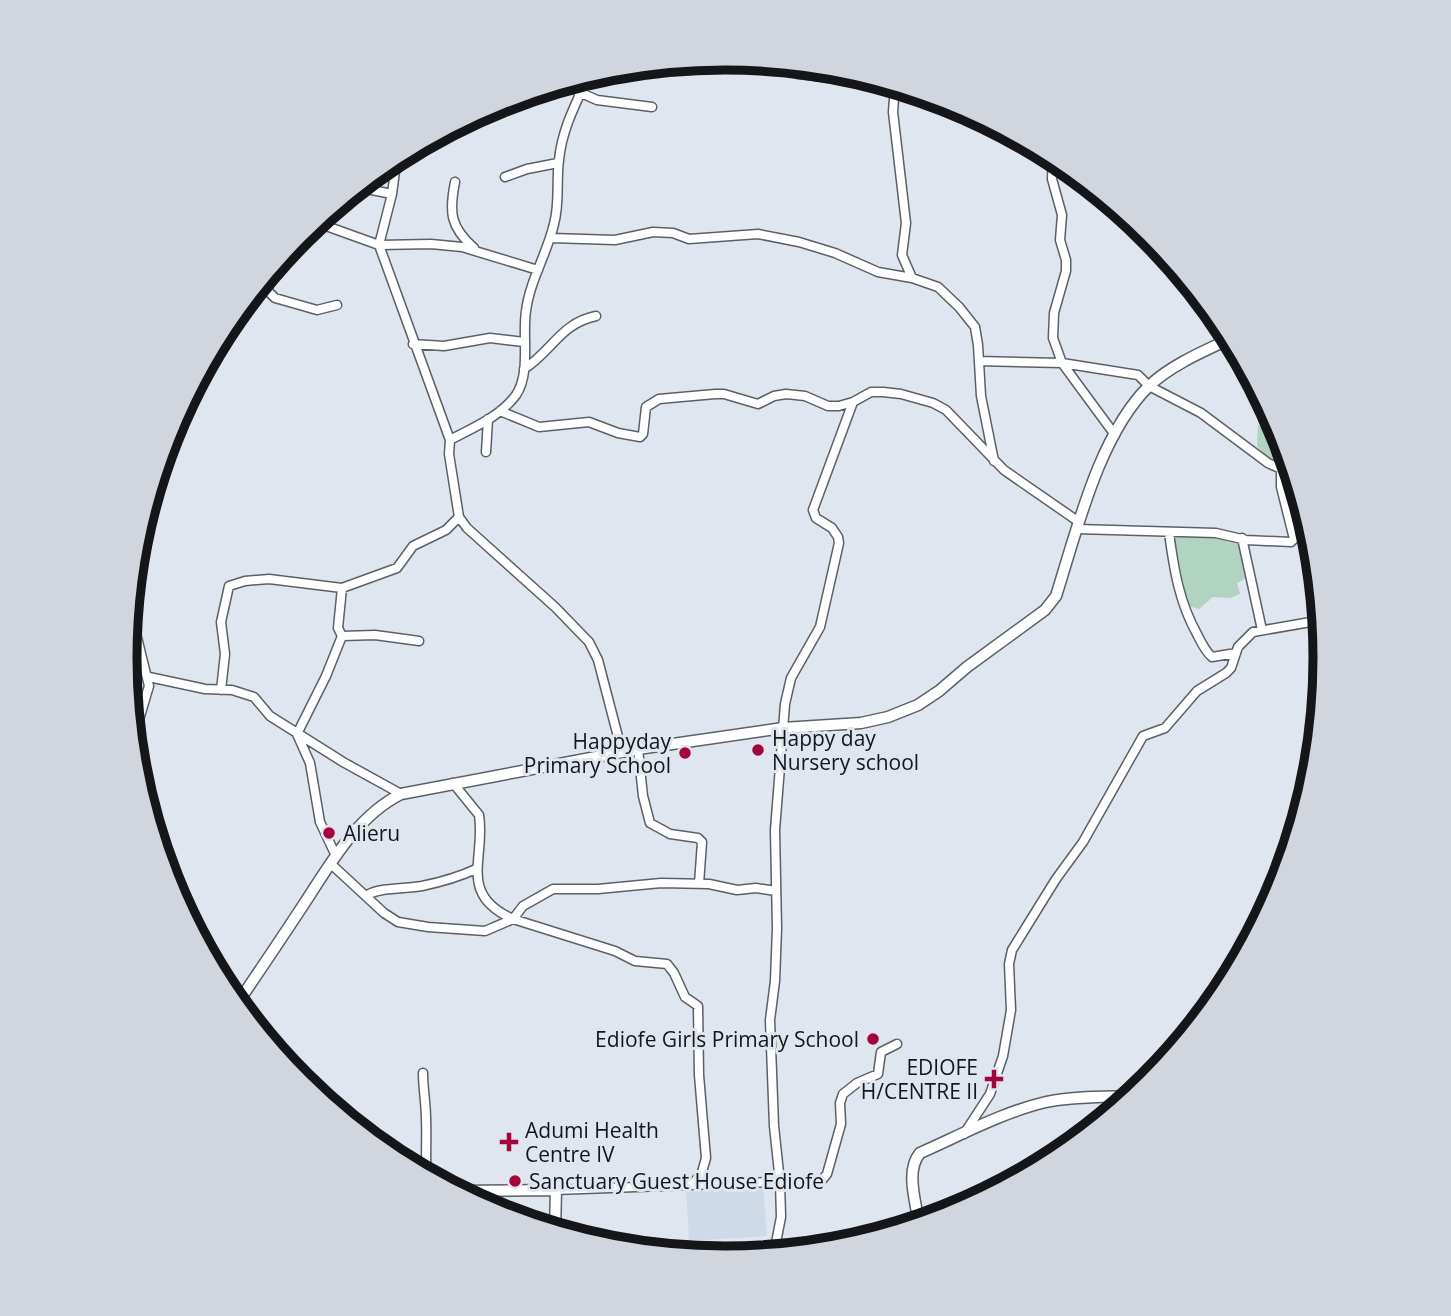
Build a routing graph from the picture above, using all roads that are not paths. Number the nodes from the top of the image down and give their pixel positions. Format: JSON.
{"nodes":[{"id":1,"x":583,"y":88,"type":"edge"},
{"id":2,"x":573,"y":90,"type":"edge"},
{"id":3,"x":580,"y":93,"type":"junction"},
{"id":4,"x":893,"y":94,"type":"edge"},
{"id":5,"x":652,"y":107,"type":"dead end"},
{"id":6,"x":558,"y":163,"type":"junction"},
{"id":7,"x":1052,"y":169,"type":"edge"},
{"id":8,"x":395,"y":172,"type":"edge"},
{"id":9,"x":505,"y":177,"type":"dead end"},
{"id":10,"x":455,"y":182,"type":"dead end"},
{"id":11,"x":371,"y":190,"type":"edge"},
{"id":12,"x":392,"y":194,"type":"junction"},
{"id":13,"x":327,"y":226,"type":"edge"},
{"id":14,"x":551,"y":238,"type":"junction"},
{"id":15,"x":379,"y":245,"type":"junction"},
{"id":16,"x":477,"y":250,"type":"junction"},
{"id":17,"x":538,"y":270,"type":"junction"},
{"id":18,"x":912,"y":278,"type":"junction"},
{"id":19,"x":269,"y":288,"type":"edge"},
{"id":20,"x":337,"y":304,"type":"dead end"},
{"id":21,"x":596,"y":316,"type":"dead end"},
{"id":22,"x":524,"y":342,"type":"junction"},
{"id":23,"x":1222,"y":343,"type":"edge"},
{"id":24,"x":413,"y":344,"type":"junction"},
{"id":25,"x":979,"y":361,"type":"junction"},
{"id":26,"x":1062,"y":363,"type":"junction"},
{"id":27,"x":524,"y":369,"type":"junction"},
{"id":28,"x":1149,"y":386,"type":"junction"},
{"id":29,"x":853,"y":402,"type":"junction"},
{"id":30,"x":500,"y":411,"type":"junction"},
{"id":31,"x":488,"y":419,"type":"junction"},
{"id":32,"x":1115,"y":435,"type":"junction"},
{"id":33,"x":450,"y":440,"type":"junction"},
{"id":34,"x":486,"y":452,"type":"dead end"},
{"id":35,"x":994,"y":462,"type":"junction"},
{"id":36,"x":1281,"y":470,"type":"joint"},
{"id":37,"x":458,"y":517,"type":"junction"},
{"id":38,"x":1078,"y":526,"type":"junction"},
{"id":39,"x":1169,"y":533,"type":"junction"},
{"id":40,"x":1242,"y":538,"type":"junction"},
{"id":41,"x":342,"y":588,"type":"junction"},
{"id":42,"x":1312,"y":621,"type":"edge"},
{"id":43,"x":1262,"y":629,"type":"junction"},
{"id":44,"x":342,"y":635,"type":"junction"},
{"id":45,"x":138,"y":640,"type":"edge"},
{"id":46,"x":419,"y":641,"type":"dead end"},
{"id":47,"x":1236,"y":653,"type":"junction"},
{"id":48,"x":149,"y":677,"type":"junction"},
{"id":49,"x":221,"y":690,"type":"junction"},
{"id":50,"x":141,"y":715,"type":"edge"},
{"id":51,"x":783,"y":728,"type":"junction"},
{"id":52,"x":297,"y":734,"type":"junction"},
{"id":53,"x":638,"y":749,"type":"junction"},
{"id":54,"x":622,"y":752,"type":"junction"},
{"id":55,"x":453,"y":783,"type":"junction"},
{"id":56,"x":401,"y":794,"type":"junction"},
{"id":57,"x":334,"y":860,"type":"junction"},
{"id":58,"x":476,"y":869,"type":"junction"},
{"id":59,"x":699,"y":884,"type":"junction"},
{"id":60,"x":776,"y":891,"type":"junction"},
{"id":61,"x":367,"y":895,"type":"junction"},
{"id":62,"x":513,"y":919,"type":"junction"},
{"id":63,"x":244,"y":994,"type":"edge"},
{"id":64,"x":897,"y":1044,"type":"dead end"},
{"id":65,"x":423,"y":1073,"type":"dead end"},
{"id":66,"x":1117,"y":1097,"type":"edge"},
{"id":67,"x":964,"y":1133,"type":"junction"},
{"id":68,"x":426,"y":1164,"type":"edge"},
{"id":69,"x":780,"y":1182,"type":"junction"},
{"id":70,"x":693,"y":1184,"type":"junction"},
{"id":71,"x":556,"y":1190,"type":"junction"},
{"id":72,"x":478,"y":1191,"type":"edge"},
{"id":73,"x":918,"y":1214,"type":"edge"},
{"id":74,"x":555,"y":1221,"type":"edge"},
{"id":75,"x":776,"y":1244,"type":"edge"}],
"edges":[{"from":1,"to":3,"type":"street"},
{"from":2,"to":3,"type":"street"},
{"from":3,"to":5,"type":"street"},
{"from":3,"to":6,"type":"street"},
{"from":4,"to":18,"type":"street"},
{"from":6,"to":9,"type":"street"},
{"from":6,"to":14,"type":"street"},
{"from":7,"to":26,"type":"street"},
{"from":8,"to":12,"type":"street"},
{"from":10,"to":16,"type":"street"},
{"from":11,"to":12,"type":"street"},
{"from":12,"to":15,"type":"street"},
{"from":13,"to":15,"type":"street"},
{"from":14,"to":17,"type":"street"},
{"from":14,"to":18,"type":"street"},
{"from":15,"to":16,"type":"street"},
{"from":15,"to":24,"type":"street"},
{"from":16,"to":17,"type":"street"},
{"from":17,"to":22,"type":"street"},
{"from":18,"to":25,"type":"street"},
{"from":19,"to":20,"type":"street"},
{"from":21,"to":27,"type":"street"},
{"from":22,"to":24,"type":"street"},
{"from":22,"to":27,"type":"street"},
{"from":23,"to":28,"type":"street"},
{"from":24,"to":33,"type":"street"},
{"from":25,"to":26,"type":"street"},
{"from":25,"to":35,"type":"street"},
{"from":26,"to":28,"type":"street"},
{"from":26,"to":32,"type":"street"},
{"from":27,"to":30,"type":"street"},
{"from":28,"to":32,"type":"street"},
{"from":28,"to":36,"type":"street"},
{"from":29,"to":30,"type":"street"},
{"from":29,"to":35,"type":"street"},
{"from":29,"to":51,"type":"street"},
{"from":30,"to":31,"type":"street"},
{"from":31,"to":33,"type":"street"},
{"from":31,"to":34,"type":"street"},
{"from":32,"to":38,"type":"street"},
{"from":33,"to":37,"type":"street"},
{"from":35,"to":38,"type":"street"},
{"from":36,"to":40,"type":"street"},
{"from":37,"to":41,"type":"street"},
{"from":37,"to":54,"type":"street"},
{"from":38,"to":39,"type":"street"},
{"from":38,"to":51,"type":"street"},
{"from":39,"to":40,"type":"street"},
{"from":39,"to":47,"type":"street"},
{"from":40,"to":43,"type":"street"},
{"from":41,"to":44,"type":"street"},
{"from":41,"to":49,"type":"street"},
{"from":42,"to":43,"type":"street"},
{"from":43,"to":47,"type":"street"},
{"from":44,"to":46,"type":"street"},
{"from":44,"to":52,"type":"street"},
{"from":45,"to":48,"type":"street"},
{"from":47,"to":67,"type":"street"},
{"from":48,"to":49,"type":"street"},
{"from":48,"to":50,"type":"street"},
{"from":49,"to":52,"type":"street"},
{"from":51,"to":53,"type":"street"},
{"from":51,"to":60,"type":"street"},
{"from":52,"to":56,"type":"street"},
{"from":52,"to":57,"type":"street"},
{"from":53,"to":54,"type":"street"},
{"from":53,"to":59,"type":"street"},
{"from":54,"to":55,"type":"street"},
{"from":55,"to":56,"type":"street"},
{"from":55,"to":58,"type":"street"},
{"from":56,"to":57,"type":"street"},
{"from":57,"to":61,"type":"street"},
{"from":57,"to":63,"type":"street"},
{"from":58,"to":61,"type":"street"},
{"from":58,"to":62,"type":"street"},
{"from":59,"to":60,"type":"street"},
{"from":59,"to":62,"type":"street"},
{"from":60,"to":69,"type":"street"},
{"from":61,"to":62,"type":"street"},
{"from":62,"to":70,"type":"street"},
{"from":64,"to":69,"type":"street"},
{"from":65,"to":68,"type":"street"},
{"from":66,"to":67,"type":"street"},
{"from":67,"to":73,"type":"street"},
{"from":69,"to":70,"type":"street"},
{"from":69,"to":75,"type":"street"},
{"from":70,"to":71,"type":"street"},
{"from":71,"to":72,"type":"street"},
{"from":71,"to":74,"type":"street"}]}
